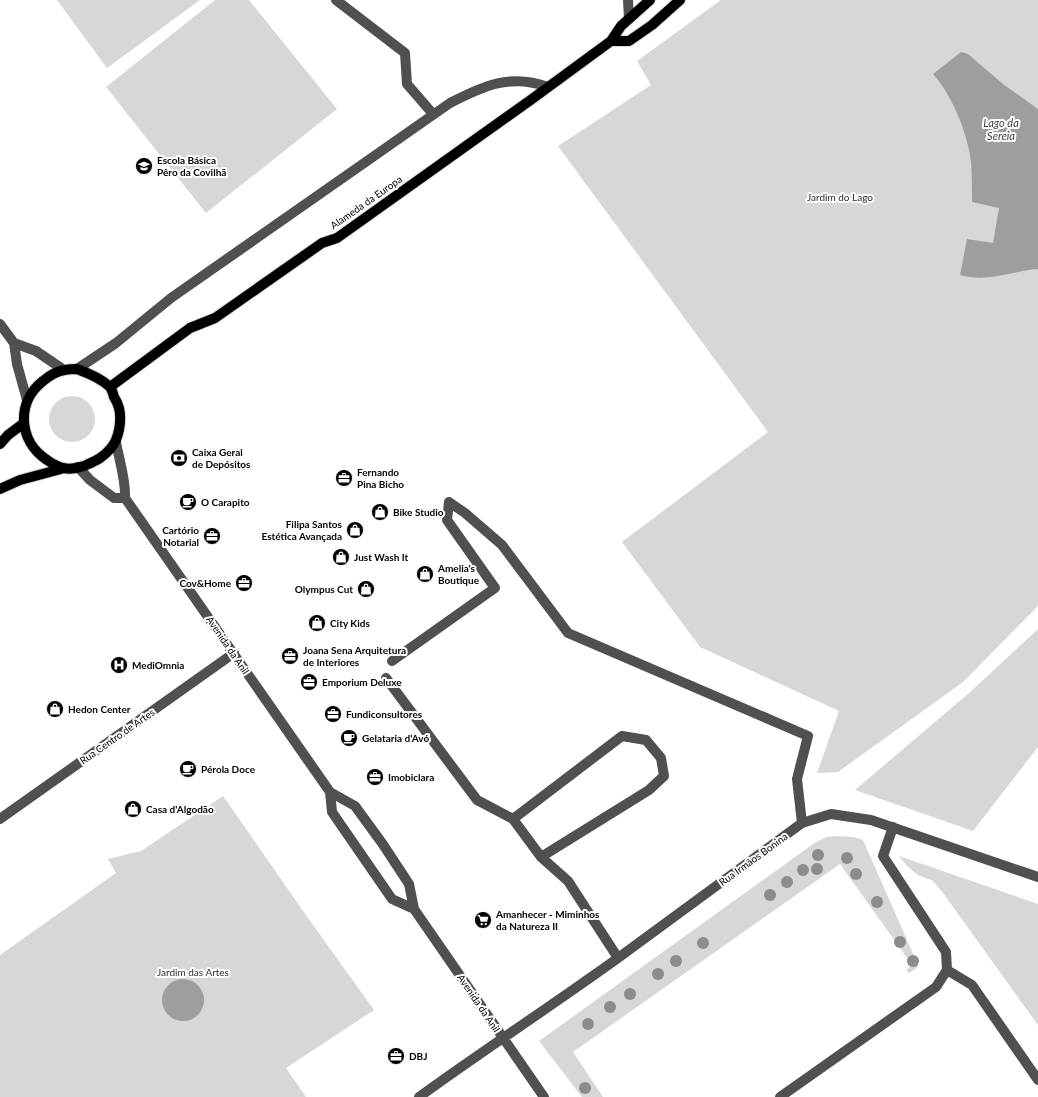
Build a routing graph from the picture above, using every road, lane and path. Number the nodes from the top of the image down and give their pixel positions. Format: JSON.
{"nodes":[{"id":1,"x":336,"y":0,"type":"edge"},
{"id":2,"x":628,"y":0,"type":"edge"},
{"id":3,"x":649,"y":0,"type":"edge"},
{"id":4,"x":680,"y":0,"type":"edge"},
{"id":5,"x":629,"y":19,"type":"junction"},
{"id":6,"x":611,"y":41,"type":"junction"},
{"id":7,"x":548,"y":87,"type":"junction"},
{"id":8,"x":433,"y":114,"type":"junction"},
{"id":9,"x":0,"y":324,"type":"edge"},
{"id":10,"x":14,"y":343,"type":"junction"},
{"id":11,"x":77,"y":369,"type":"junction"},
{"id":12,"x":64,"y":370,"type":"junction"},
{"id":13,"x":110,"y":387,"type":"junction"},
{"id":14,"x":27,"y":400,"type":"junction"},
{"id":15,"x":24,"y":423,"type":"junction"},
{"id":16,"x":116,"y":442,"type":"junction"},
{"id":17,"x":0,"y":444,"type":"edge"},
{"id":18,"x":78,"y":468,"type":"junction"},
{"id":19,"x":61,"y":469,"type":"junction"},
{"id":20,"x":0,"y":489,"type":"edge"},
{"id":21,"x":125,"y":498,"type":"junction"},
{"id":22,"x":234,"y":653,"type":"junction"},
{"id":23,"x":392,"y":661,"type":"dead end"},
{"id":24,"x":386,"y":678,"type":"dead end"},
{"id":25,"x":330,"y":792,"type":"junction"},
{"id":26,"x":0,"y":819,"type":"edge"},
{"id":27,"x":513,"y":819,"type":"junction"},
{"id":28,"x":802,"y":823,"type":"junction"},
{"id":29,"x":893,"y":828,"type":"junction"},
{"id":30,"x":542,"y":856,"type":"junction"},
{"id":31,"x":1038,"y":877,"type":"edge"},
{"id":32,"x":414,"y":909,"type":"junction"},
{"id":33,"x":618,"y":958,"type":"junction"},
{"id":34,"x":946,"y":970,"type":"junction"},
{"id":35,"x":503,"y":1038,"type":"junction"},
{"id":36,"x":1038,"y":1080,"type":"edge"},
{"id":37,"x":419,"y":1097,"type":"edge"},
{"id":38,"x":544,"y":1097,"type":"edge"},
{"id":39,"x":780,"y":1097,"type":"edge"}],
"edges":[{"from":1,"to":8,"type":"street"},
{"from":2,"to":5,"type":"street"},
{"from":3,"to":5,"type":"main road","name":"Alameda da Europa"},
{"from":4,"to":6,"type":"main road"},
{"from":5,"to":6,"type":"main road","name":"Alameda da Europa"},
{"from":6,"to":7,"type":"main road","name":"Alameda da Europa"},
{"from":7,"to":8,"type":"street"},
{"from":7,"to":13,"type":"main road","name":"Alameda da Europa"},
{"from":8,"to":11,"type":"street"},
{"from":9,"to":10,"type":"street"},
{"from":10,"to":12,"type":"street"},
{"from":10,"to":14,"type":"street"},
{"from":11,"to":12,"type":"main road"},
{"from":11,"to":13,"type":"main road"},
{"from":12,"to":14,"type":"main road"},
{"from":13,"to":16,"type":"main road"},
{"from":14,"to":15,"type":"main road"},
{"from":15,"to":17,"type":"main road"},
{"from":15,"to":19,"type":"main road"},
{"from":16,"to":18,"type":"main road"},
{"from":16,"to":21,"type":"street"},
{"from":18,"to":19,"type":"main road"},
{"from":18,"to":21,"type":"street"},
{"from":19,"to":20,"type":"main road"},
{"from":21,"to":22,"type":"street","name":"Avenida da Anil"},
{"from":22,"to":25,"type":"street","name":"Avenida da Anil"},
{"from":22,"to":26,"type":"street","name":"Rua Centro de Artes"},
{"from":23,"to":28,"type":"street"},
{"from":24,"to":27,"type":"street"},
{"from":25,"to":32,"type":"street","name":"Avenida da Anil"},
{"from":25,"to":32,"type":"street","name":"Avenida da Anil"},
{"from":27,"to":30,"type":"street"},
{"from":27,"to":30,"type":"street"},
{"from":28,"to":29,"type":"street","name":"Rua Irmãos Bonina"},
{"from":28,"to":33,"type":"street","name":"Rua Irmãos Bonina"},
{"from":29,"to":31,"type":"street","name":"Rua Irmãos Bonina"},
{"from":29,"to":34,"type":"street"},
{"from":30,"to":33,"type":"street"},
{"from":32,"to":35,"type":"street","name":"Avenida da Anil"},
{"from":33,"to":35,"type":"street","name":"Rua Irmãos Bonina"},
{"from":34,"to":36,"type":"street"},
{"from":34,"to":39,"type":"street"},
{"from":35,"to":37,"type":"street"},
{"from":35,"to":38,"type":"street","name":"Avenida da Anil"}]}
